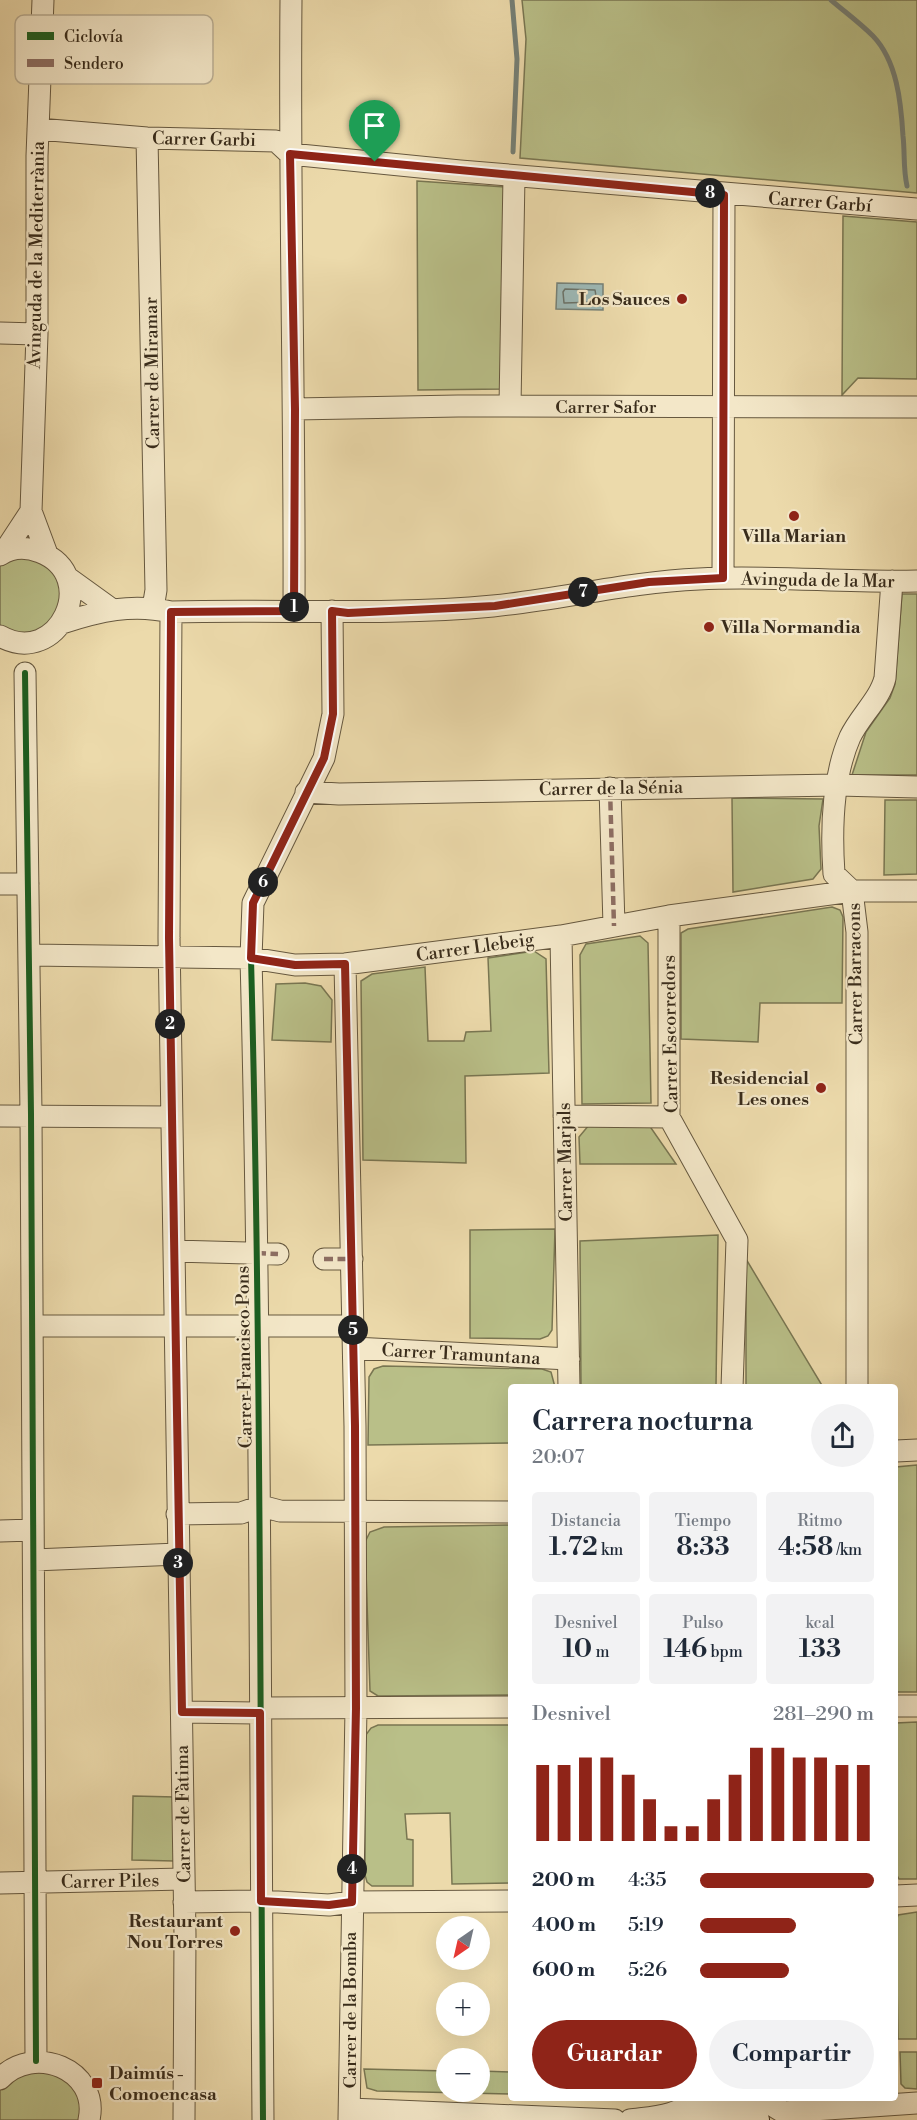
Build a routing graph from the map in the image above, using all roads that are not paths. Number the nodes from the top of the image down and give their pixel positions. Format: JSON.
{"nodes":[{"id":1,"x":43,"y":0,"type":"edge"},
{"id":2,"x":291,"y":0,"type":"edge"},
{"id":3,"x":42,"y":15,"type":"edge"},
{"id":4,"x":40,"y":84,"type":"edge"},
{"id":5,"x":38,"y":129,"type":"junction"},
{"id":6,"x":147,"y":138,"type":"junction"},
{"id":7,"x":290,"y":154,"type":"junction"},
{"id":8,"x":514,"y":176,"type":"junction"},
{"id":9,"x":724,"y":195,"type":"junction"},
{"id":10,"x":917,"y":209,"type":"edge"},
{"id":11,"x":0,"y":333,"type":"edge"},
{"id":12,"x":37,"y":334,"type":"junction"},
{"id":13,"x":510,"y":406,"type":"junction"},
{"id":14,"x":917,"y":407,"type":"edge"},
{"id":15,"x":723,"y":408,"type":"junction"},
{"id":16,"x":295,"y":409,"type":"junction"},
{"id":17,"x":31,"y":511,"type":"junction"},
{"id":18,"x":2,"y":553,"type":"edge"},
{"id":19,"x":47,"y":554,"type":"junction"},
{"id":20,"x":67,"y":577,"type":"junction"},
{"id":21,"x":723,"y":578,"type":"junction"},
{"id":22,"x":917,"y":581,"type":"edge"},
{"id":23,"x":892,"y":582,"type":"junction"},
{"id":24,"x":110,"y":608,"type":"junction"},
{"id":25,"x":162,"y":610,"type":"junction"},
{"id":26,"x":294,"y":611,"type":"junction"},
{"id":27,"x":332,"y":611,"type":"junction"},
{"id":28,"x":55,"y":629,"type":"junction"},
{"id":29,"x":3,"y":637,"type":"edge"},
{"id":30,"x":25,"y":673,"type":"junction"},
{"id":31,"x":838,"y":785,"type":"junction"},
{"id":32,"x":917,"y":787,"type":"edge"},
{"id":33,"x":610,"y":788,"type":"junction"},
{"id":34,"x":306,"y":792,"type":"junction"},
{"id":35,"x":0,"y":884,"type":"edge"},
{"id":36,"x":28,"y":884,"type":"junction"},
{"id":37,"x":852,"y":891,"type":"junction"},
{"id":38,"x":917,"y":891,"type":"edge"},
{"id":39,"x":669,"y":916,"type":"junction"},
{"id":40,"x":614,"y":926,"type":"junction"},
{"id":41,"x":561,"y":936,"type":"junction"},
{"id":42,"x":30,"y":955,"type":"junction"},
{"id":43,"x":169,"y":957,"type":"junction"},
{"id":44,"x":251,"y":958,"type":"junction"},
{"id":45,"x":345,"y":964,"type":"junction"},
{"id":46,"x":31,"y":1114,"type":"junction"},
{"id":47,"x":0,"y":1116,"type":"edge"},
{"id":48,"x":564,"y":1116,"type":"junction"},
{"id":49,"x":171,"y":1117,"type":"junction"},
{"id":50,"x":669,"y":1117,"type":"junction"},
{"id":51,"x":174,"y":1251,"type":"junction"},
{"id":52,"x":257,"y":1253,"type":"junction"},
{"id":53,"x":279,"y":1254,"type":"dead end"},
{"id":54,"x":324,"y":1259,"type":"dead end"},
{"id":55,"x":352,"y":1259,"type":"junction"},
{"id":56,"x":258,"y":1324,"type":"junction"},
{"id":57,"x":33,"y":1326,"type":"junction"},
{"id":58,"x":353,"y":1326,"type":"junction"},
{"id":59,"x":176,"y":1327,"type":"junction"},
{"id":60,"x":354,"y":1348,"type":"junction"},
{"id":61,"x":569,"y":1359,"type":"junction"},
{"id":62,"x":569,"y":1384,"type":"edge"},
{"id":63,"x":732,"y":1384,"type":"edge"},
{"id":64,"x":857,"y":1384,"type":"edge"},
{"id":65,"x":917,"y":1450,"type":"edge"},
{"id":66,"x":898,"y":1451,"type":"edge"},
{"id":67,"x":261,"y":1506,"type":"junction"},
{"id":68,"x":354,"y":1511,"type":"junction"},
{"id":69,"x":508,"y":1512,"type":"edge"},
{"id":70,"x":177,"y":1514,"type":"junction"},
{"id":71,"x":33,"y":1530,"type":"junction"},
{"id":72,"x":0,"y":1531,"type":"edge"},
{"id":73,"x":178,"y":1554,"type":"junction"},
{"id":74,"x":34,"y":1560,"type":"junction"},
{"id":75,"x":898,"y":1706,"type":"edge"},
{"id":76,"x":917,"y":1706,"type":"edge"},
{"id":77,"x":508,"y":1707,"type":"edge"},
{"id":78,"x":356,"y":1708,"type":"junction"},
{"id":79,"x":260,"y":1710,"type":"junction"},
{"id":80,"x":182,"y":1712,"type":"junction"},
{"id":81,"x":184,"y":1879,"type":"junction"},
{"id":82,"x":0,"y":1883,"type":"edge"},
{"id":83,"x":33,"y":1883,"type":"junction"},
{"id":84,"x":917,"y":1895,"type":"edge"},
{"id":85,"x":898,"y":1896,"type":"edge"},
{"id":86,"x":261,"y":1901,"type":"junction"},
{"id":87,"x":508,"y":1901,"type":"edge"},
{"id":88,"x":184,"y":1902,"type":"junction"},
{"id":89,"x":352,"y":1902,"type":"junction"},
{"id":90,"x":36,"y":2061,"type":"junction"},
{"id":91,"x":0,"y":2079,"type":"edge"},
{"id":92,"x":917,"y":2103,"type":"edge"},
{"id":93,"x":563,"y":2107,"type":"edge"},
{"id":94,"x":703,"y":2107,"type":"edge"},
{"id":95,"x":885,"y":2108,"type":"edge"},
{"id":96,"x":751,"y":2109,"type":"edge"},
{"id":97,"x":350,"y":2114,"type":"edge"},
{"id":98,"x":89,"y":2120,"type":"edge"},
{"id":99,"x":184,"y":2120,"type":"edge"},
{"id":100,"x":263,"y":2120,"type":"edge"},
{"id":101,"x":615,"y":2120,"type":"edge"},
{"id":102,"x":630,"y":2120,"type":"edge"}],
"edges":[{"from":1,"to":3,"type":"street","name":"Avinguda de la Mediterrània"},
{"from":2,"to":7,"type":"street"},
{"from":4,"to":5,"type":"street","name":"Avinguda de la Mediterrània"},
{"from":5,"to":6,"type":"street","name":"Carrer Garbi"},
{"from":5,"to":12,"type":"street","name":"Avinguda de la Mediterrània"},
{"from":6,"to":7,"type":"street","name":"Carrer Garbi"},
{"from":6,"to":25,"type":"street","name":"Carrer de Miramar"},
{"from":7,"to":8,"type":"street","name":"Carrer Garbi"},
{"from":7,"to":16,"type":"street"},
{"from":8,"to":9,"type":"street","name":"Carrer Garbi"},
{"from":8,"to":13,"type":"street"},
{"from":9,"to":10,"type":"street","name":"Carrer Garbí"},
{"from":9,"to":15,"type":"street"},
{"from":11,"to":12,"type":"street"},
{"from":12,"to":17,"type":"street","name":"Avinguda de la Mediterrània"},
{"from":13,"to":15,"type":"street","name":"Carrer Safor"},
{"from":13,"to":16,"type":"street","name":"Carrer Safor"},
{"from":14,"to":15,"type":"street","name":"Carrer Safor"},
{"from":15,"to":21,"type":"street"},
{"from":16,"to":26,"type":"street"},
{"from":17,"to":18,"type":"street"},
{"from":17,"to":19,"type":"street"},
{"from":18,"to":19,"type":"street"},
{"from":19,"to":20,"type":"street"},
{"from":20,"to":24,"type":"street"},
{"from":20,"to":28,"type":"street"},
{"from":21,"to":23,"type":"street","name":"Avinguda de la Mar"},
{"from":21,"to":27,"type":"street","name":"Avinguda de la Mar"},
{"from":22,"to":23,"type":"street","name":"Avinguda de la Mar"},
{"from":23,"to":31,"type":"street","name":"Carrer Barracons"},
{"from":24,"to":25,"type":"street","name":"Avinguda de la Mar"},
{"from":24,"to":28,"type":"street","name":"Avinguda de la Mar"},
{"from":25,"to":26,"type":"street","name":"Avinguda de la Mar"},
{"from":25,"to":43,"type":"street","name":"Carrer de Miramar"},
{"from":26,"to":27,"type":"street","name":"Avinguda de la Mar"},
{"from":27,"to":34,"type":"street","name":"Carrer Francisco Pons"},
{"from":28,"to":29,"type":"street","name":"Avinguda de la Mar"},
{"from":28,"to":30,"type":"street"},
{"from":29,"to":30,"type":"street"},
{"from":30,"to":36,"type":"street"},
{"from":31,"to":32,"type":"street","name":"Carrer de la Sénia"},
{"from":31,"to":33,"type":"street","name":"Carrer de la Sénia"},
{"from":31,"to":37,"type":"street","name":"Carrer Barracons"},
{"from":33,"to":34,"type":"street","name":"Carrer de la Sénia"},
{"from":33,"to":40,"type":"street"},
{"from":34,"to":44,"type":"street","name":"Carrer Francisco Pons"},
{"from":35,"to":36,"type":"street"},
{"from":36,"to":42,"type":"street"},
{"from":37,"to":38,"type":"street","name":"Carrer Llebeig"},
{"from":37,"to":39,"type":"street","name":"Carrer Llebeig"},
{"from":37,"to":64,"type":"street","name":"Carrer Barracons"},
{"from":39,"to":40,"type":"street","name":"Carrer Llebeig"},
{"from":39,"to":50,"type":"street","name":"Carrer Escorredors"},
{"from":40,"to":41,"type":"street","name":"Carrer Llebeig"},
{"from":41,"to":45,"type":"street","name":"Carrer Llebeig"},
{"from":41,"to":48,"type":"street","name":"Carrer Marjals"},
{"from":42,"to":43,"type":"street","name":"Carrer Llebeig"},
{"from":42,"to":46,"type":"street"},
{"from":43,"to":44,"type":"street","name":"Carrer Llebeig"},
{"from":43,"to":49,"type":"street","name":"Carrer de Fàtima"},
{"from":44,"to":45,"type":"street","name":"Carrer Llebeig"},
{"from":44,"to":52,"type":"street","name":"Carrer Francisco Pons"},
{"from":45,"to":55,"type":"street","name":"Carrer de la Bomba"},
{"from":46,"to":47,"type":"street"},
{"from":46,"to":49,"type":"street"},
{"from":46,"to":57,"type":"street"},
{"from":48,"to":50,"type":"street"},
{"from":48,"to":61,"type":"street","name":"Carrer Marjals"},
{"from":49,"to":51,"type":"street","name":"Carrer de Fàtima"},
{"from":50,"to":63,"type":"street","name":"Carrer Escorredors"},
{"from":51,"to":52,"type":"street"},
{"from":51,"to":59,"type":"street","name":"Carrer de Fàtima"},
{"from":52,"to":53,"type":"street"},
{"from":52,"to":56,"type":"street","name":"Carrer Francisco Pons"},
{"from":54,"to":55,"type":"street"},
{"from":55,"to":58,"type":"street","name":"Carrer de la Bomba"},
{"from":56,"to":58,"type":"street"},
{"from":56,"to":59,"type":"street"},
{"from":56,"to":67,"type":"street","name":"Carrer Francisco Pons"},
{"from":57,"to":59,"type":"street"},
{"from":57,"to":71,"type":"street"},
{"from":58,"to":60,"type":"street","name":"Carrer de la Bomba"},
{"from":59,"to":70,"type":"street","name":"Carrer de Fàtima"},
{"from":60,"to":61,"type":"street","name":"Carrer Tramuntana"},
{"from":60,"to":68,"type":"street","name":"Carrer de la Bomba"},
{"from":61,"to":62,"type":"street","name":"Carrer Marjals"},
{"from":65,"to":66,"type":"street"},
{"from":67,"to":68,"type":"street"},
{"from":67,"to":70,"type":"street"},
{"from":67,"to":79,"type":"street","name":"Carrer Francisco Pons"},
{"from":68,"to":69,"type":"street"},
{"from":68,"to":78,"type":"street","name":"Carrer de la Bomba"},
{"from":70,"to":73,"type":"street","name":"Carrer de Fàtima"},
{"from":71,"to":72,"type":"street"},
{"from":71,"to":74,"type":"street"},
{"from":73,"to":74,"type":"street"},
{"from":73,"to":80,"type":"street","name":"Carrer de Fàtima"},
{"from":74,"to":83,"type":"street"},
{"from":75,"to":76,"type":"street"},
{"from":77,"to":78,"type":"street"},
{"from":78,"to":79,"type":"street"},
{"from":78,"to":89,"type":"street","name":"Carrer de la Bomba"},
{"from":79,"to":80,"type":"street"},
{"from":79,"to":86,"type":"street","name":"Carrer Francisco Pons"},
{"from":80,"to":81,"type":"street","name":"Carrer de Fàtima"},
{"from":81,"to":83,"type":"street","name":"Carrer Piles"},
{"from":81,"to":88,"type":"street","name":"Carrer de Fàtima"},
{"from":82,"to":83,"type":"street","name":"Carrer Piles"},
{"from":83,"to":90,"type":"street"},
{"from":84,"to":85,"type":"street"},
{"from":86,"to":88,"type":"street"},
{"from":86,"to":89,"type":"street"},
{"from":86,"to":100,"type":"street","name":"Carrer Francisco Pons"},
{"from":87,"to":89,"type":"street"},
{"from":88,"to":99,"type":"street","name":"Carrer de Fàtima"},
{"from":89,"to":97,"type":"street","name":"Carrer de la Bomba"},
{"from":90,"to":91,"type":"street"},
{"from":90,"to":98,"type":"street"},
{"from":92,"to":95,"type":"street"},
{"from":93,"to":97,"type":"street"},
{"from":93,"to":101,"type":"street"},
{"from":94,"to":96,"type":"street"},
{"from":94,"to":102,"type":"street"},
{"from":95,"to":96,"type":"street"}]}
